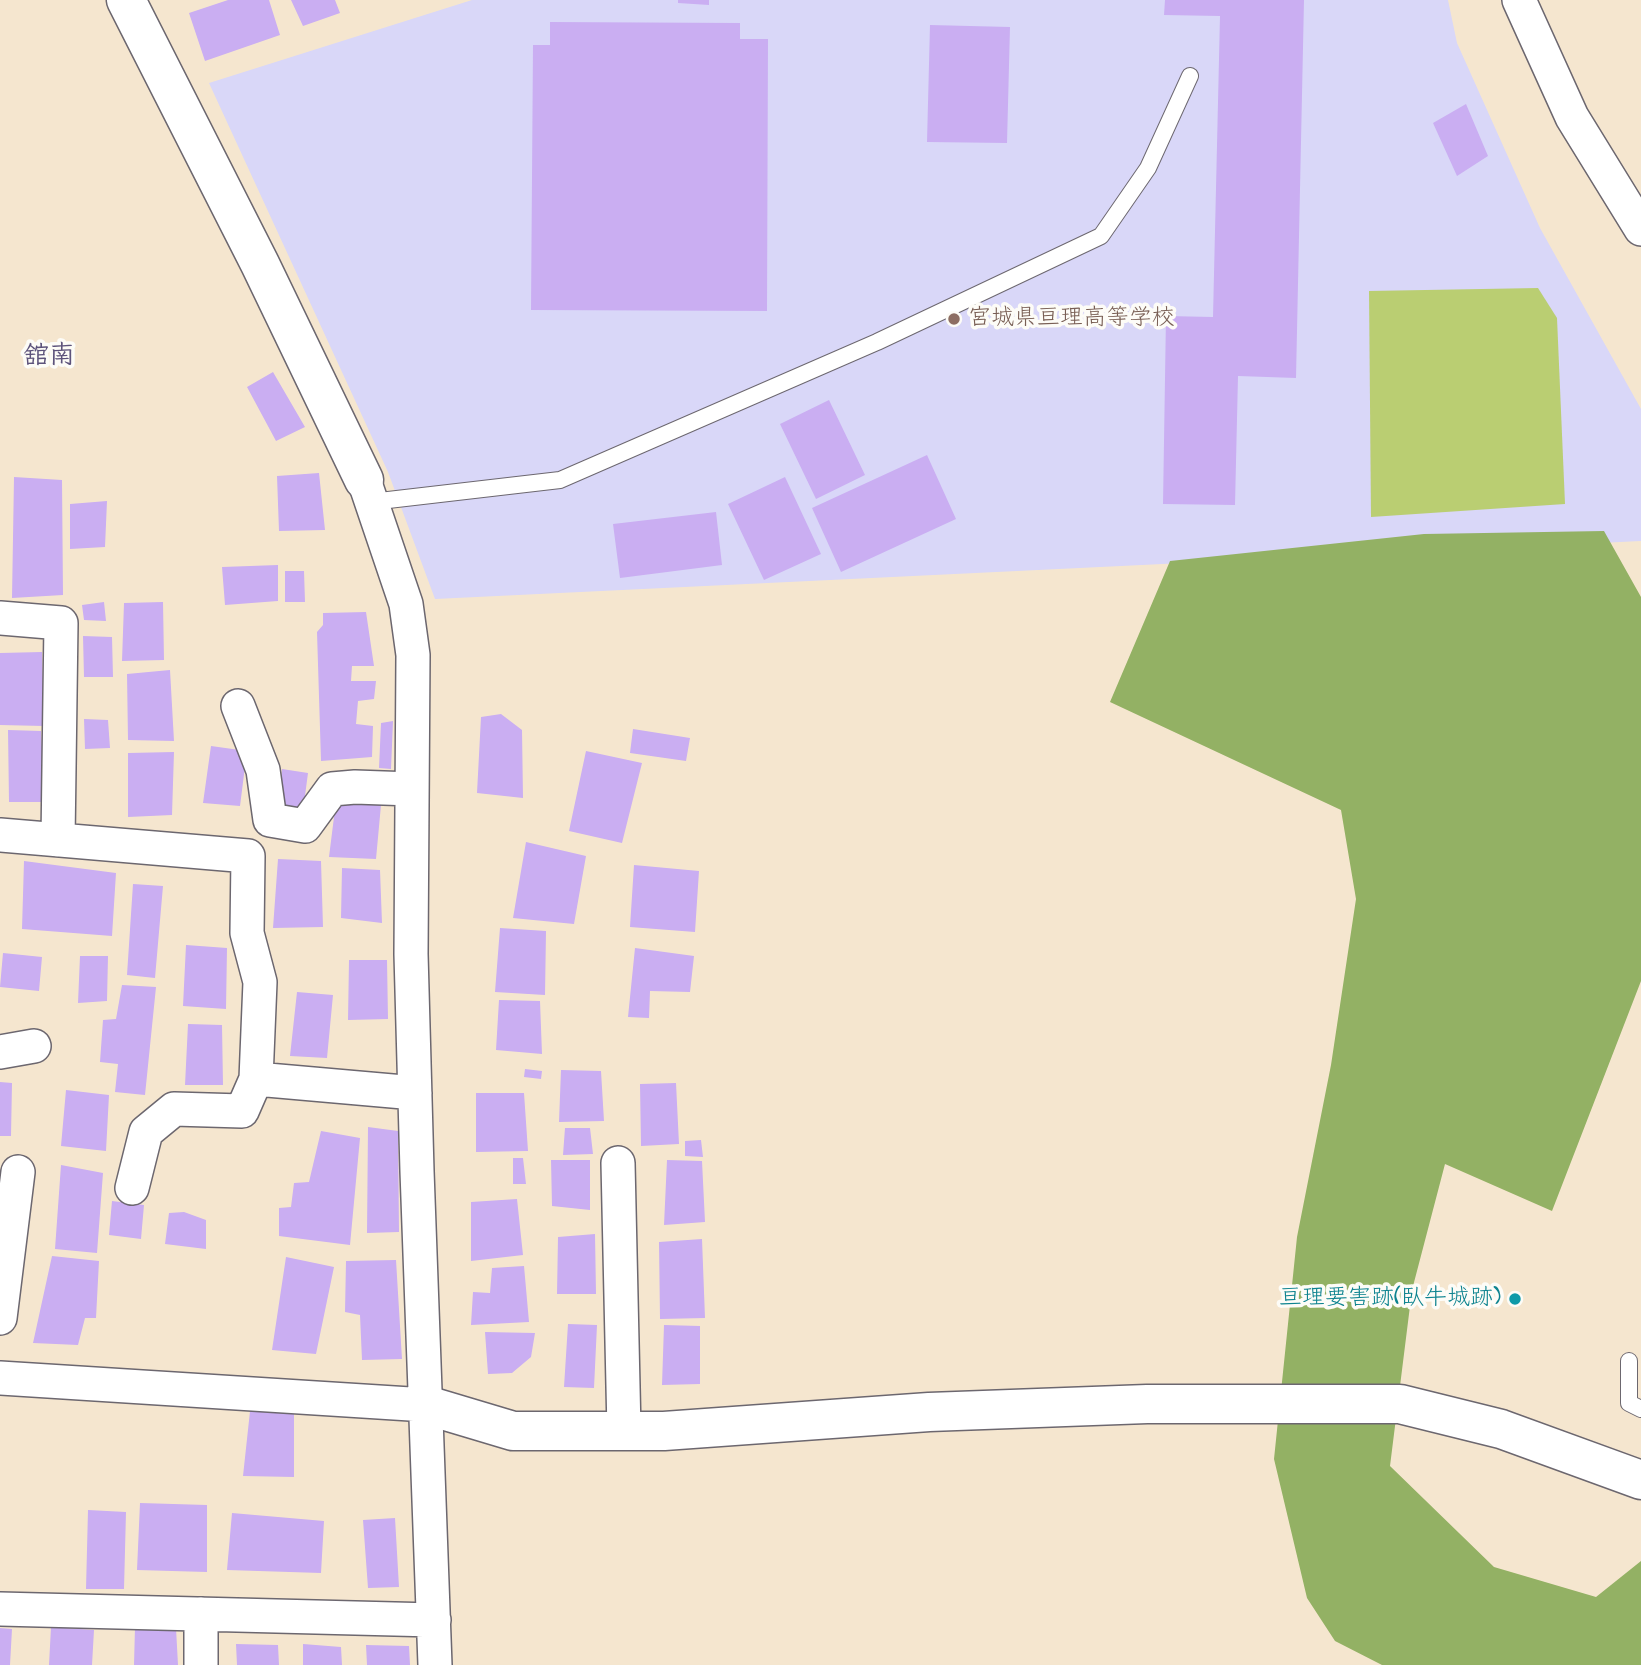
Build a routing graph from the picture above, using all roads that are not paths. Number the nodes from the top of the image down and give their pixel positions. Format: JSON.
{"nodes":[{"id":1,"x":126,"y":0,"type":"edge"},
{"id":2,"x":1519,"y":0,"type":"edge"},
{"id":3,"x":1190,"y":76,"type":"dead end"},
{"id":4,"x":1641,"y":229,"type":"edge"},
{"id":5,"x":367,"y":491,"type":"junction"},
{"id":6,"x":0,"y":618,"type":"edge"},
{"id":7,"x":238,"y":706,"type":"dead end"},
{"id":8,"x":412,"y":789,"type":"junction"},
{"id":9,"x":0,"y":835,"type":"edge"},
{"id":10,"x":58,"y":840,"type":"junction"},
{"id":11,"x":34,"y":1046,"type":"dead end"},
{"id":12,"x":0,"y":1052,"type":"edge"},
{"id":13,"x":256,"y":1079,"type":"junction"},
{"id":14,"x":415,"y":1093,"type":"junction"},
{"id":15,"x":618,"y":1163,"type":"dead end"},
{"id":16,"x":18,"y":1172,"type":"dead end"},
{"id":17,"x":132,"y":1188,"type":"dead end"},
{"id":18,"x":0,"y":1318,"type":"edge"},
{"id":19,"x":1629,"y":1361,"type":"dead end"},
{"id":20,"x":0,"y":1378,"type":"edge"},
{"id":21,"x":426,"y":1405,"type":"junction"},
{"id":22,"x":1641,"y":1409,"type":"edge"},
{"id":23,"x":624,"y":1431,"type":"junction"},
{"id":24,"x":1641,"y":1480,"type":"edge"},
{"id":25,"x":0,"y":1609,"type":"edge"},
{"id":26,"x":201,"y":1614,"type":"junction"},
{"id":27,"x":434,"y":1620,"type":"junction"},
{"id":28,"x":201,"y":1665,"type":"edge"},
{"id":29,"x":435,"y":1665,"type":"edge"}],
"edges":[{"from":1,"to":5,"type":"street"},
{"from":2,"to":4,"type":"street"},
{"from":3,"to":5,"type":"lane"},
{"from":5,"to":8,"type":"street"},
{"from":6,"to":10,"type":"street"},
{"from":7,"to":8,"type":"street"},
{"from":8,"to":14,"type":"street"},
{"from":9,"to":10,"type":"street"},
{"from":10,"to":13,"type":"street"},
{"from":11,"to":12,"type":"street"},
{"from":13,"to":14,"type":"street"},
{"from":13,"to":17,"type":"street"},
{"from":14,"to":21,"type":"street"},
{"from":15,"to":23,"type":"street"},
{"from":16,"to":18,"type":"street"},
{"from":19,"to":22,"type":"lane"},
{"from":20,"to":21,"type":"street"},
{"from":21,"to":23,"type":"street"},
{"from":21,"to":27,"type":"street"},
{"from":23,"to":24,"type":"street"},
{"from":25,"to":26,"type":"street"},
{"from":26,"to":27,"type":"street"},
{"from":26,"to":28,"type":"street"},
{"from":27,"to":29,"type":"street"}]}
